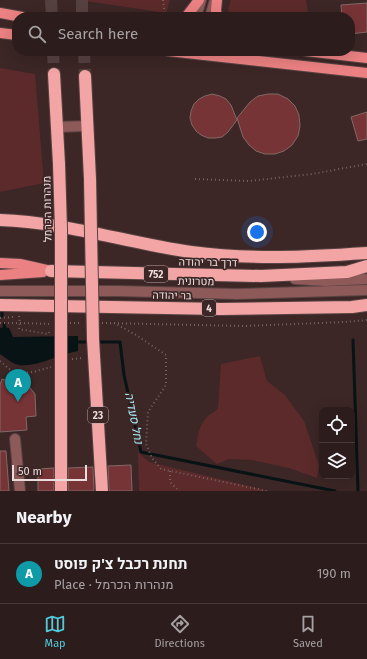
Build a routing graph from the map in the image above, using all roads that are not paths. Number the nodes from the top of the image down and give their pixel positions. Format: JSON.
{"nodes":[{"id":1,"x":200,"y":0,"type":"edge"},
{"id":2,"x":216,"y":0,"type":"edge"},
{"id":3,"x":190,"y":12,"type":"edge"},
{"id":4,"x":197,"y":12,"type":"edge"},
{"id":5,"x":212,"y":12,"type":"edge"},
{"id":6,"x":216,"y":12,"type":"edge"},
{"id":7,"x":0,"y":13,"type":"edge"},
{"id":8,"x":12,"y":15,"type":"edge"},
{"id":9,"x":0,"y":33,"type":"edge"},
{"id":10,"x":12,"y":34,"type":"edge"},
{"id":11,"x":230,"y":56,"type":"edge"},
{"id":12,"x":350,"y":56,"type":"edge"},
{"id":13,"x":367,"y":58,"type":"edge"},
{"id":14,"x":367,"y":73,"type":"edge"},
{"id":15,"x":54,"y":74,"type":"tunnel mouth"},
{"id":16,"x":85,"y":76,"type":"tunnel mouth"},
{"id":17,"x":87,"y":126,"type":"junction"},
{"id":18,"x":57,"y":127,"type":"junction"},
{"id":19,"x":0,"y":220,"type":"edge"},
{"id":20,"x":367,"y":253,"type":"edge"},
{"id":21,"x":0,"y":262,"type":"edge"},
{"id":22,"x":367,"y":266,"type":"edge"},
{"id":23,"x":0,"y":271,"type":"edge"},
{"id":24,"x":51,"y":271,"type":"junction"},
{"id":25,"x":0,"y":275,"type":"edge"},
{"id":26,"x":261,"y":276,"type":"junction"},
{"id":27,"x":367,"y":279,"type":"edge"},
{"id":28,"x":367,"y":290,"type":"edge"},
{"id":29,"x":0,"y":291,"type":"edge"},
{"id":30,"x":367,"y":304,"type":"edge"},
{"id":31,"x":0,"y":305,"type":"edge"},
{"id":32,"x":15,"y":439,"type":"dead end"},
{"id":33,"x":20,"y":491,"type":"edge"},
{"id":34,"x":61,"y":491,"type":"edge"},
{"id":35,"x":102,"y":491,"type":"edge"}],
"edges":[{"from":1,"to":3,"type":"main road"},
{"from":1,"to":4,"type":"street"},
{"from":2,"to":5,"type":"street"},
{"from":2,"to":6,"type":"main road"},
{"from":7,"to":8,"type":"main road"},
{"from":9,"to":10,"type":"main road"},
{"from":11,"to":14,"type":"main road"},
{"from":12,"to":13,"type":"main road"},
{"from":15,"to":18,"type":"highway","name":"מנהרות הכרמל"},
{"from":16,"to":17,"type":"highway","number":"23"},
{"from":17,"to":18,"type":"street"},
{"from":17,"to":35,"type":"highway","number":"23","bridge":true},
{"from":18,"to":34,"type":"highway","name":"מנהרות הכרמל","bridge":true},
{"from":19,"to":20,"type":"highway"},
{"from":21,"to":24,"type":"main road","name":"דרך בר יהודה","number":"752"},
{"from":22,"to":26,"type":"highway","name":"דרך בר יהודה"},
{"from":23,"to":24,"type":"street"},
{"from":24,"to":25,"type":"main road"},
{"from":24,"to":26,"type":"highway","name":"דרך בר יהודה","number":"752"},
{"from":26,"to":27,"type":"street"},
{"from":28,"to":29,"type":"street","name":"מטרונית"},
{"from":30,"to":31,"type":"highway","name":"בר יהודה","number":"4"},
{"from":32,"to":33,"type":"street"}]}
